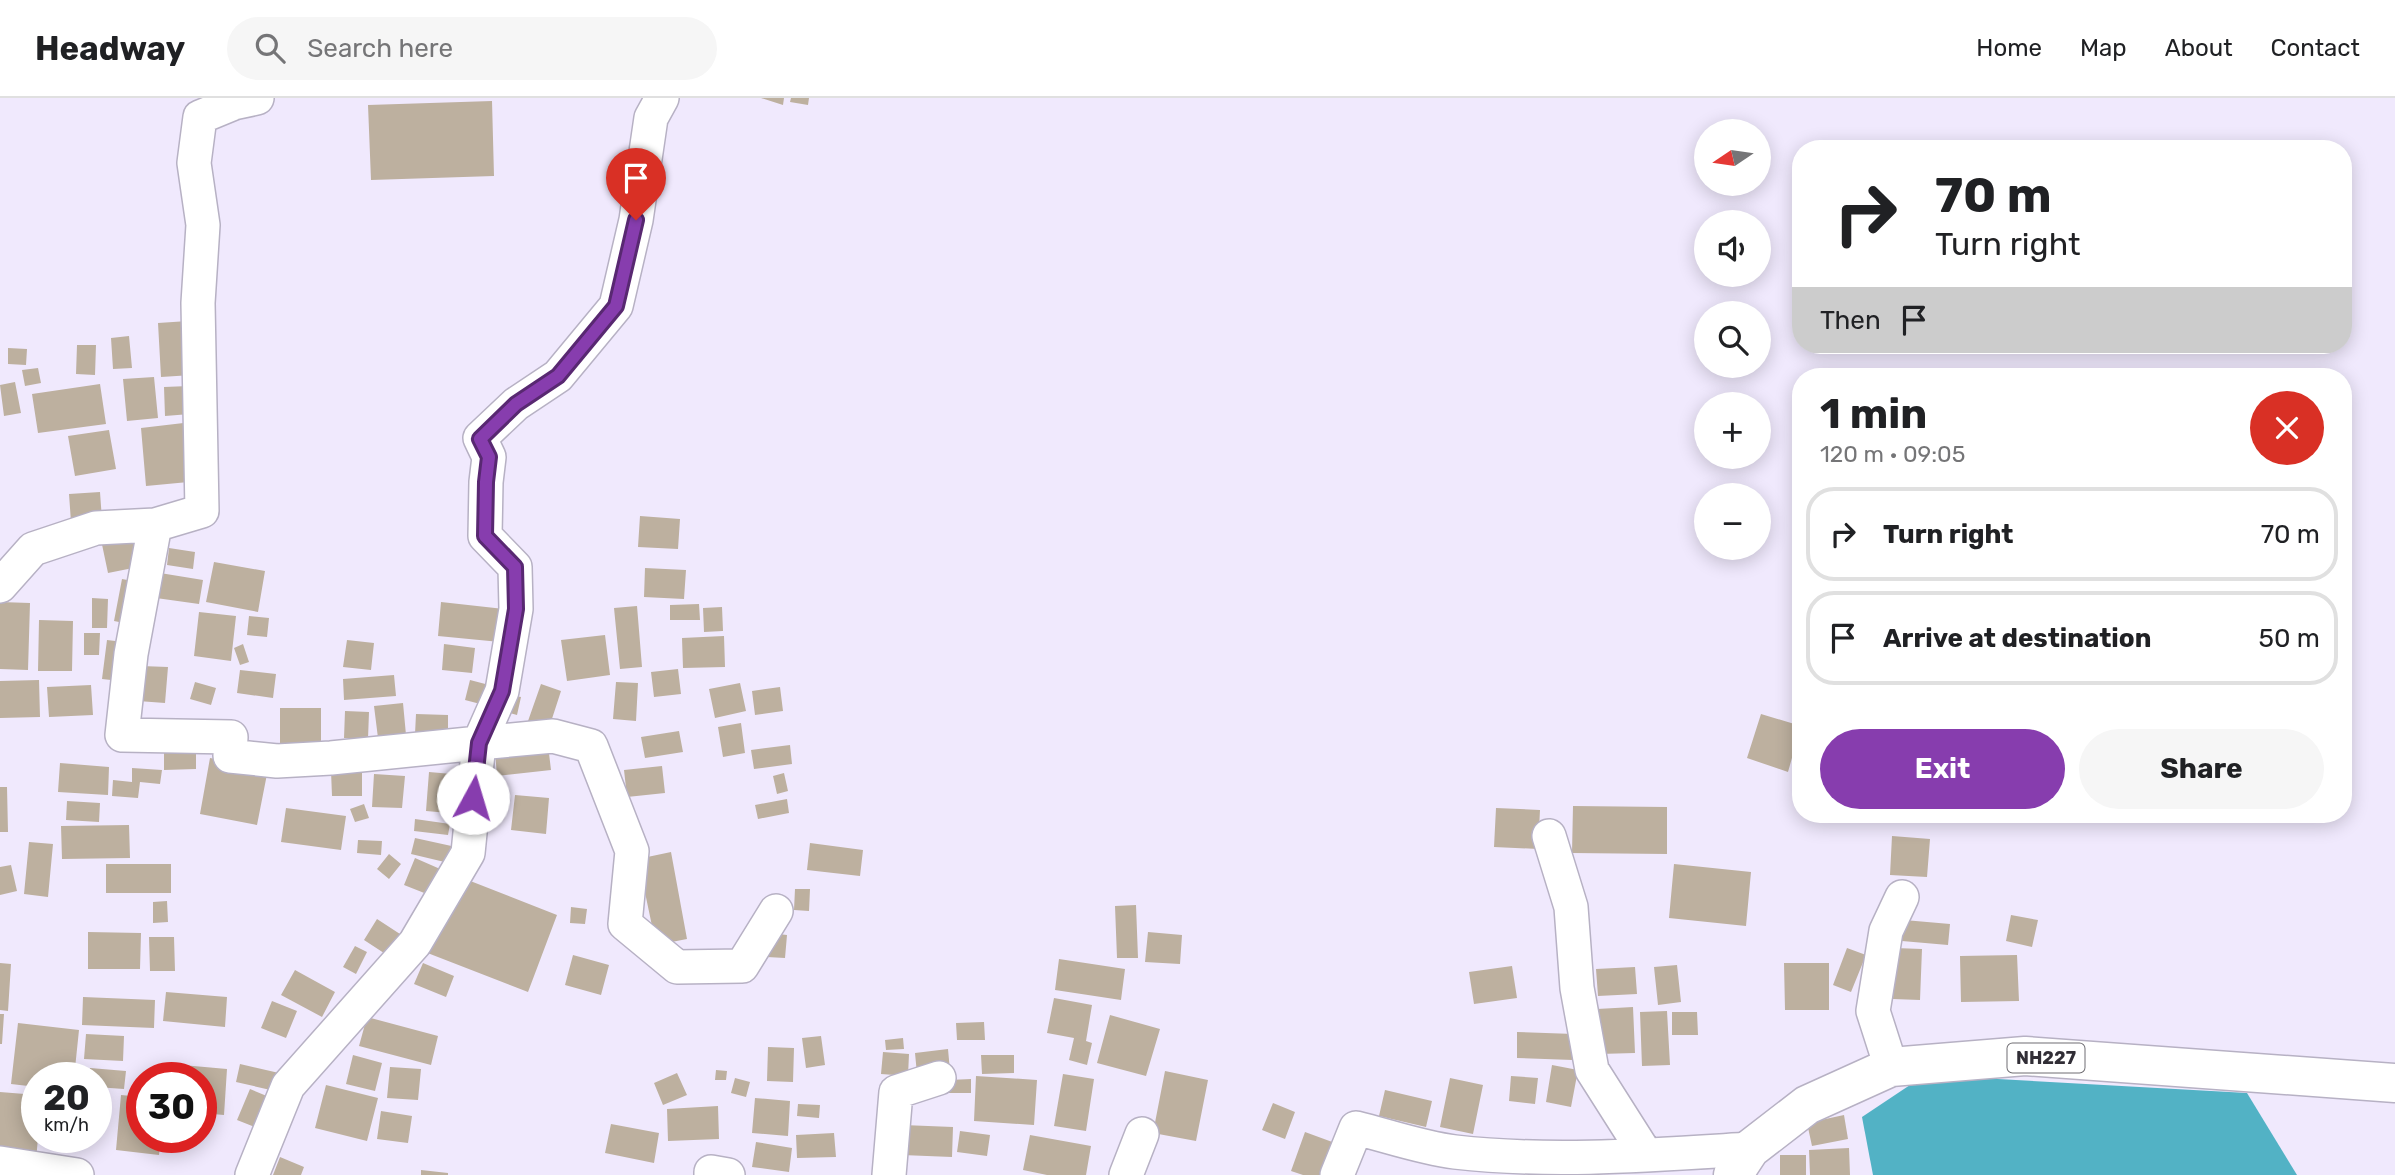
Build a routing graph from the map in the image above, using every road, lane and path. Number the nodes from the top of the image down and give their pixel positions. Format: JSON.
{"nodes":[{"id":1,"x":257,"y":98,"type":"edge"},
{"id":2,"x":662,"y":98,"type":"edge"},
{"id":3,"x":155,"y":525,"type":"junction"},
{"id":4,"x":0,"y":586,"type":"edge"},
{"id":5,"x":479,"y":743,"type":"junction"},
{"id":6,"x":1549,"y":836,"type":"dead end"},
{"id":7,"x":1902,"y":897,"type":"dead end"},
{"id":8,"x":776,"y":911,"type":"dead end"},
{"id":9,"x":1891,"y":1067,"type":"junction"},
{"id":10,"x":939,"y":1078,"type":"dead end"},
{"id":11,"x":2395,"y":1083,"type":"edge"},
{"id":12,"x":1142,"y":1134,"type":"dead end"},
{"id":13,"x":1646,"y":1155,"type":"junction"},
{"id":14,"x":1742,"y":1162,"type":"edge"},
{"id":15,"x":5,"y":1167,"type":"edge"},
{"id":16,"x":77,"y":1175,"type":"edge"},
{"id":17,"x":252,"y":1175,"type":"edge"},
{"id":18,"x":711,"y":1175,"type":"edge"},
{"id":19,"x":728,"y":1175,"type":"edge"},
{"id":20,"x":889,"y":1175,"type":"edge"},
{"id":21,"x":1126,"y":1175,"type":"edge"},
{"id":22,"x":1337,"y":1175,"type":"edge"}],
"edges":[{"from":1,"to":3,"type":"street"},
{"from":2,"to":5,"type":"street"},
{"from":3,"to":4,"type":"street"},
{"from":3,"to":5,"type":"street"},
{"from":5,"to":8,"type":"street"},
{"from":5,"to":17,"type":"street"},
{"from":6,"to":13,"type":"street"},
{"from":7,"to":9,"type":"street"},
{"from":9,"to":11,"type":"highway","number":"NH227"},
{"from":9,"to":14,"type":"highway","number":"NH227"},
{"from":10,"to":20,"type":"street"},
{"from":12,"to":21,"type":"street"},
{"from":13,"to":14,"type":"street"},
{"from":13,"to":22,"type":"street"},
{"from":15,"to":16,"type":"street"},
{"from":18,"to":19,"type":"street"}]}
